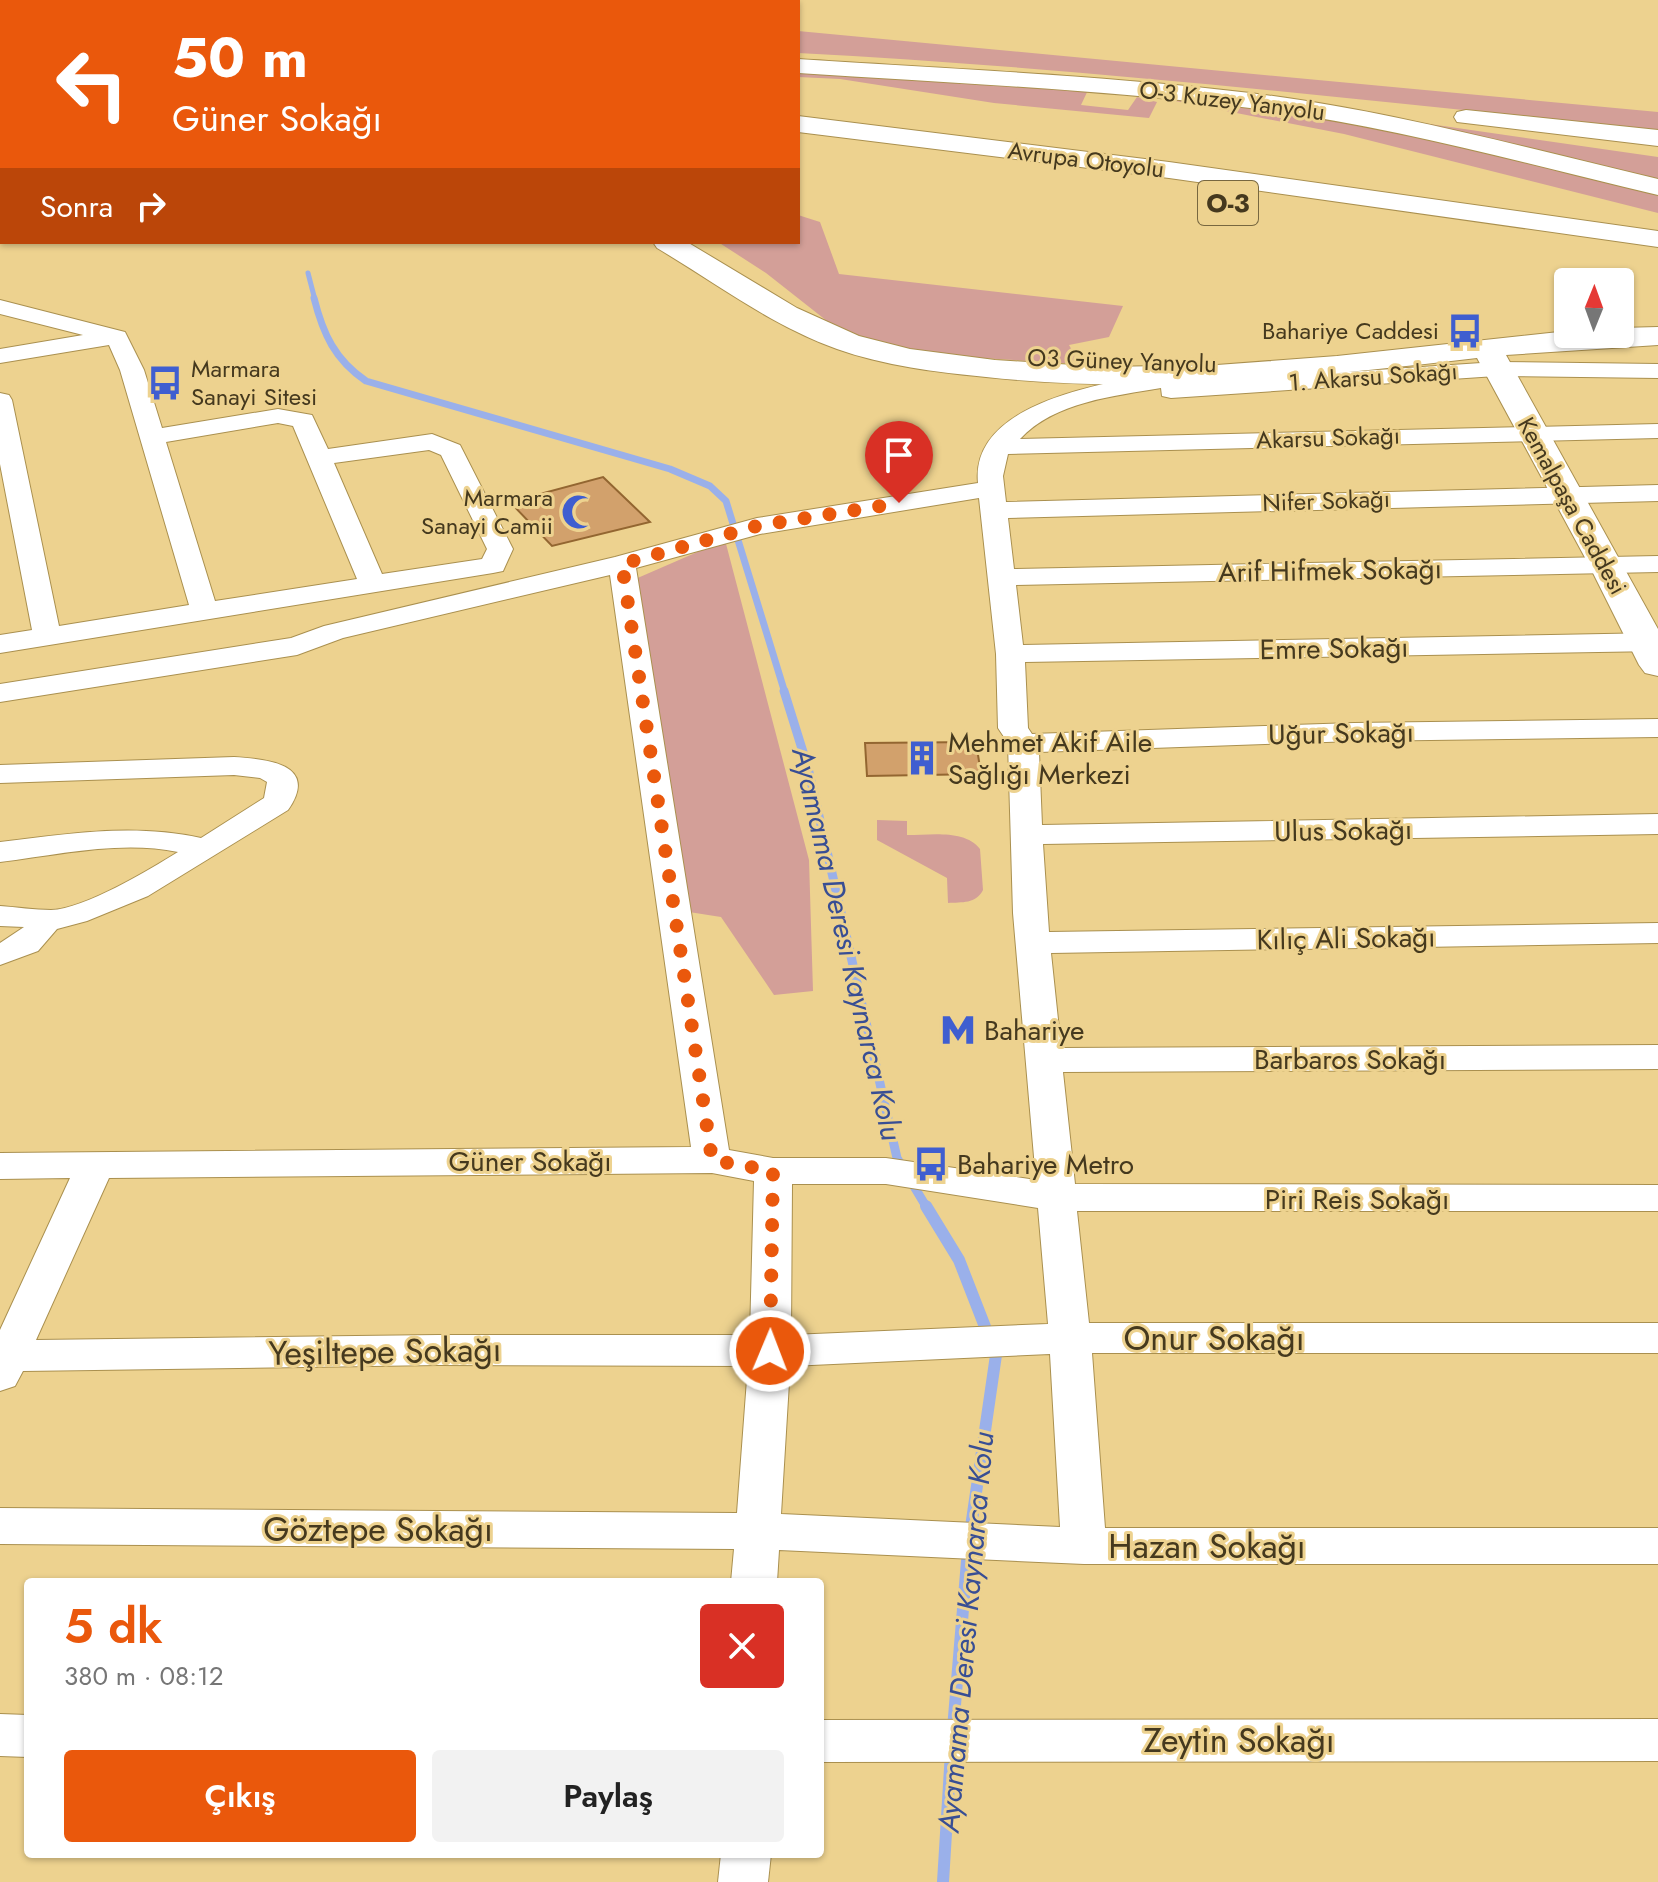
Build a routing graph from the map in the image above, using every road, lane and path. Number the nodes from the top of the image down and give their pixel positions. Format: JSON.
{"nodes":[{"id":1,"x":800,"y":63,"type":"edge"},
{"id":2,"x":800,"y":63,"type":"edge"},
{"id":3,"x":1266,"y":96,"type":"junction"},
{"id":4,"x":800,"y":124,"type":"edge"},
{"id":5,"x":1658,"y":138,"type":"edge"},
{"id":6,"x":800,"y":146,"type":"edge"},
{"id":7,"x":1658,"y":151,"type":"edge"},
{"id":8,"x":1658,"y":187,"type":"edge"},
{"id":9,"x":1474,"y":213,"type":"junction"},
{"id":10,"x":1658,"y":231,"type":"edge"},
{"id":11,"x":1658,"y":239,"type":"edge"},
{"id":12,"x":670,"y":244,"type":"edge"},
{"id":13,"x":703,"y":244,"type":"edge"},
{"id":14,"x":1658,"y":260,"type":"edge"},
{"id":15,"x":0,"y":293,"type":"edge"},
{"id":16,"x":0,"y":307,"type":"edge"},
{"id":17,"x":90,"y":328,"type":"junction"},
{"id":18,"x":139,"y":329,"type":"junction"},
{"id":19,"x":1658,"y":329,"type":"edge"},
{"id":20,"x":1634,"y":330,"type":"edge"},
{"id":21,"x":1554,"y":334,"type":"edge"},
{"id":22,"x":1658,"y":336,"type":"edge"},
{"id":23,"x":117,"y":337,"type":"junction"},
{"id":24,"x":0,"y":342,"type":"edge"},
{"id":25,"x":0,"y":356,"type":"edge"},
{"id":26,"x":1491,"y":358,"type":"junction"},
{"id":27,"x":132,"y":370,"type":"junction"},
{"id":28,"x":1658,"y":371,"type":"edge"},
{"id":29,"x":1201,"y":374,"type":"junction"},
{"id":30,"x":1089,"y":396,"type":"junction"},
{"id":31,"x":0,"y":400,"type":"edge"},
{"id":32,"x":1658,"y":431,"type":"edge"},
{"id":33,"x":1533,"y":433,"type":"junction"},
{"id":34,"x":152,"y":437,"type":"junction"},
{"id":35,"x":998,"y":447,"type":"junction"},
{"id":36,"x":318,"y":458,"type":"junction"},
{"id":37,"x":1658,"y":493,"type":"edge"},
{"id":38,"x":1567,"y":494,"type":"junction"},
{"id":39,"x":993,"y":499,"type":"junction"},
{"id":40,"x":622,"y":564,"type":"junction"},
{"id":41,"x":1658,"y":564,"type":"edge"},
{"id":42,"x":1607,"y":565,"type":"junction"},
{"id":43,"x":1002,"y":577,"type":"junction"},
{"id":44,"x":373,"y":585,"type":"junction"},
{"id":45,"x":205,"y":613,"type":"junction"},
{"id":46,"x":334,"y":632,"type":"junction"},
{"id":47,"x":47,"y":636,"type":"junction"},
{"id":48,"x":0,"y":644,"type":"edge"},
{"id":49,"x":1654,"y":649,"type":"edge"},
{"id":50,"x":1010,"y":654,"type":"junction"},
{"id":51,"x":0,"y":672,"type":"edge"},
{"id":52,"x":0,"y":693,"type":"edge"},
{"id":53,"x":1658,"y":728,"type":"edge"},
{"id":54,"x":1023,"y":743,"type":"junction"},
{"id":55,"x":0,"y":774,"type":"edge"},
{"id":56,"x":1658,"y":824,"type":"edge"},
{"id":57,"x":1028,"y":835,"type":"junction"},
{"id":58,"x":206,"y":849,"type":"junction"},
{"id":59,"x":0,"y":852,"type":"edge"},
{"id":60,"x":0,"y":916,"type":"edge"},
{"id":61,"x":43,"y":922,"type":"junction"},
{"id":62,"x":1658,"y":933,"type":"edge"},
{"id":63,"x":1034,"y":943,"type":"junction"},
{"id":64,"x":0,"y":954,"type":"edge"},
{"id":65,"x":1658,"y":1057,"type":"edge"},
{"id":66,"x":1042,"y":1060,"type":"junction"},
{"id":67,"x":712,"y":1160,"type":"junction"},
{"id":68,"x":96,"y":1164,"type":"junction"},
{"id":69,"x":0,"y":1166,"type":"edge"},
{"id":70,"x":773,"y":1171,"type":"junction"},
{"id":71,"x":1057,"y":1197,"type":"junction"},
{"id":72,"x":1658,"y":1198,"type":"edge"},
{"id":73,"x":1070,"y":1338,"type":"junction"},
{"id":74,"x":1658,"y":1338,"type":"edge"},
{"id":75,"x":770,"y":1351,"type":"junction"},
{"id":76,"x":3,"y":1363,"type":"edge"},
{"id":77,"x":0,"y":1526,"type":"edge"},
{"id":78,"x":756,"y":1531,"type":"junction"},
{"id":79,"x":1084,"y":1546,"type":"junction"},
{"id":80,"x":1658,"y":1546,"type":"edge"},
{"id":81,"x":754,"y":1578,"type":"edge"},
{"id":82,"x":0,"y":1735,"type":"edge"},
{"id":83,"x":24,"y":1736,"type":"edge"},
{"id":84,"x":1658,"y":1740,"type":"edge"},
{"id":85,"x":824,"y":1741,"type":"edge"},
{"id":86,"x":746,"y":1858,"type":"edge"},
{"id":87,"x":743,"y":1882,"type":"edge"}],
"edges":[{"from":1,"to":3,"type":"main road","name":"O-3 Kuzey Yanyolu"},
{"from":2,"to":8,"type":"main road","name":"O-3 Kuzey Yanyolu"},
{"from":3,"to":5,"type":"main road","name":"O-3 Kuzey Yanyolu"},
{"from":3,"to":7,"type":"main road"},
{"from":4,"to":9,"type":"main road","name":"Avrupa Otoyolu","number":"O-3"},
{"from":6,"to":14,"type":"main road","name":"Avrupa Otoyolu","number":"O-3"},
{"from":9,"to":10,"type":"main road"},
{"from":9,"to":11,"type":"main road","name":"Avrupa Otoyolu","number":"O-3"},
{"from":12,"to":29,"type":"main road"},
{"from":13,"to":21,"type":"main road","name":"O3 Güney Yanyolu"},
{"from":15,"to":18,"type":"street"},
{"from":16,"to":17,"type":"street"},
{"from":17,"to":18,"type":"street"},
{"from":17,"to":23,"type":"street"},
{"from":17,"to":24,"type":"street"},
{"from":18,"to":23,"type":"street"},
{"from":18,"to":27,"type":"street"},
{"from":19,"to":20,"type":"main road"},
{"from":22,"to":26,"type":"main road"},
{"from":23,"to":25,"type":"street"},
{"from":23,"to":27,"type":"street"},
{"from":26,"to":28,"type":"street","name":"1. Akarsu Sokağı"},
{"from":26,"to":29,"type":"main road"},
{"from":26,"to":30,"type":"street","name":"1. Akarsu Sokağı"},
{"from":26,"to":33,"type":"main road","name":"Kemalpaşa Caddesi"},
{"from":27,"to":34,"type":"street"},
{"from":29,"to":30,"type":"street"},
{"from":30,"to":35,"type":"street"},
{"from":31,"to":47,"type":"street"},
{"from":32,"to":33,"type":"street","name":"Akarsu Sokağı"},
{"from":33,"to":35,"type":"street","name":"Akarsu Sokağı"},
{"from":33,"to":38,"type":"main road","name":"Kemalpaşa Caddesi"},
{"from":34,"to":36,"type":"street"},
{"from":34,"to":45,"type":"street"},
{"from":35,"to":39,"type":"street"},
{"from":36,"to":44,"type":"street"},
{"from":36,"to":44,"type":"street"},
{"from":37,"to":38,"type":"street","name":"Nifer Sokağı"},
{"from":38,"to":39,"type":"street","name":"Nifer Sokağı"},
{"from":38,"to":42,"type":"main road","name":"Kemalpaşa Caddesi"},
{"from":39,"to":40,"type":"street","name":"Nifer Sokağı"},
{"from":39,"to":43,"type":"street"},
{"from":40,"to":46,"type":"street","name":"Nifer Sokağı"},
{"from":40,"to":67,"type":"street"},
{"from":41,"to":42,"type":"street","name":"Arif Hifmek Sokağı"},
{"from":42,"to":43,"type":"street","name":"Arif Hifmek Sokağı"},
{"from":42,"to":49,"type":"main road","name":"Kemalpaşa Caddesi"},
{"from":43,"to":50,"type":"street"},
{"from":44,"to":45,"type":"street"},
{"from":45,"to":47,"type":"street"},
{"from":46,"to":51,"type":"street"},
{"from":46,"to":52,"type":"street"},
{"from":47,"to":48,"type":"street"},
{"from":49,"to":50,"type":"street","name":"Emre Sokağı"},
{"from":50,"to":54,"type":"street"},
{"from":53,"to":54,"type":"street","name":"Uğur Sokağı"},
{"from":54,"to":57,"type":"street"},
{"from":55,"to":58,"type":"street"},
{"from":56,"to":57,"type":"street","name":"Ulus Sokağı"},
{"from":57,"to":63,"type":"street"},
{"from":58,"to":59,"type":"street"},
{"from":58,"to":61,"type":"street"},
{"from":60,"to":61,"type":"street"},
{"from":61,"to":64,"type":"street"},
{"from":62,"to":63,"type":"street","name":"Kılıç Ali Sokağı"},
{"from":63,"to":66,"type":"street"},
{"from":65,"to":66,"type":"street","name":"Barbaros Sokağı"},
{"from":66,"to":71,"type":"street"},
{"from":67,"to":68,"type":"street","name":"Güner Sokağı"},
{"from":67,"to":70,"type":"street","name":"Güner Sokağı"},
{"from":68,"to":69,"type":"street","name":"Güner Sokağı"},
{"from":68,"to":76,"type":"street"},
{"from":70,"to":71,"type":"street","name":"Güner Sokağı"},
{"from":70,"to":75,"type":"street"},
{"from":71,"to":72,"type":"street","name":"Piri Reis Sokağı"},
{"from":71,"to":73,"type":"street"},
{"from":73,"to":74,"type":"street","name":"Onur Sokağı"},
{"from":73,"to":75,"type":"street","name":"Onur Sokağı"},
{"from":73,"to":79,"type":"street"},
{"from":75,"to":76,"type":"street","name":"Yeşiltepe Sokağı"},
{"from":75,"to":78,"type":"street"},
{"from":77,"to":78,"type":"street","name":"Göztepe Sokağı"},
{"from":78,"to":79,"type":"street","name":"Hazan Sokağı"},
{"from":78,"to":81,"type":"street"},
{"from":79,"to":80,"type":"street","name":"Hazan Sokağı"},
{"from":82,"to":83,"type":"street"},
{"from":84,"to":85,"type":"street","name":"Zeytin Sokağı"},
{"from":86,"to":87,"type":"street"}]}
